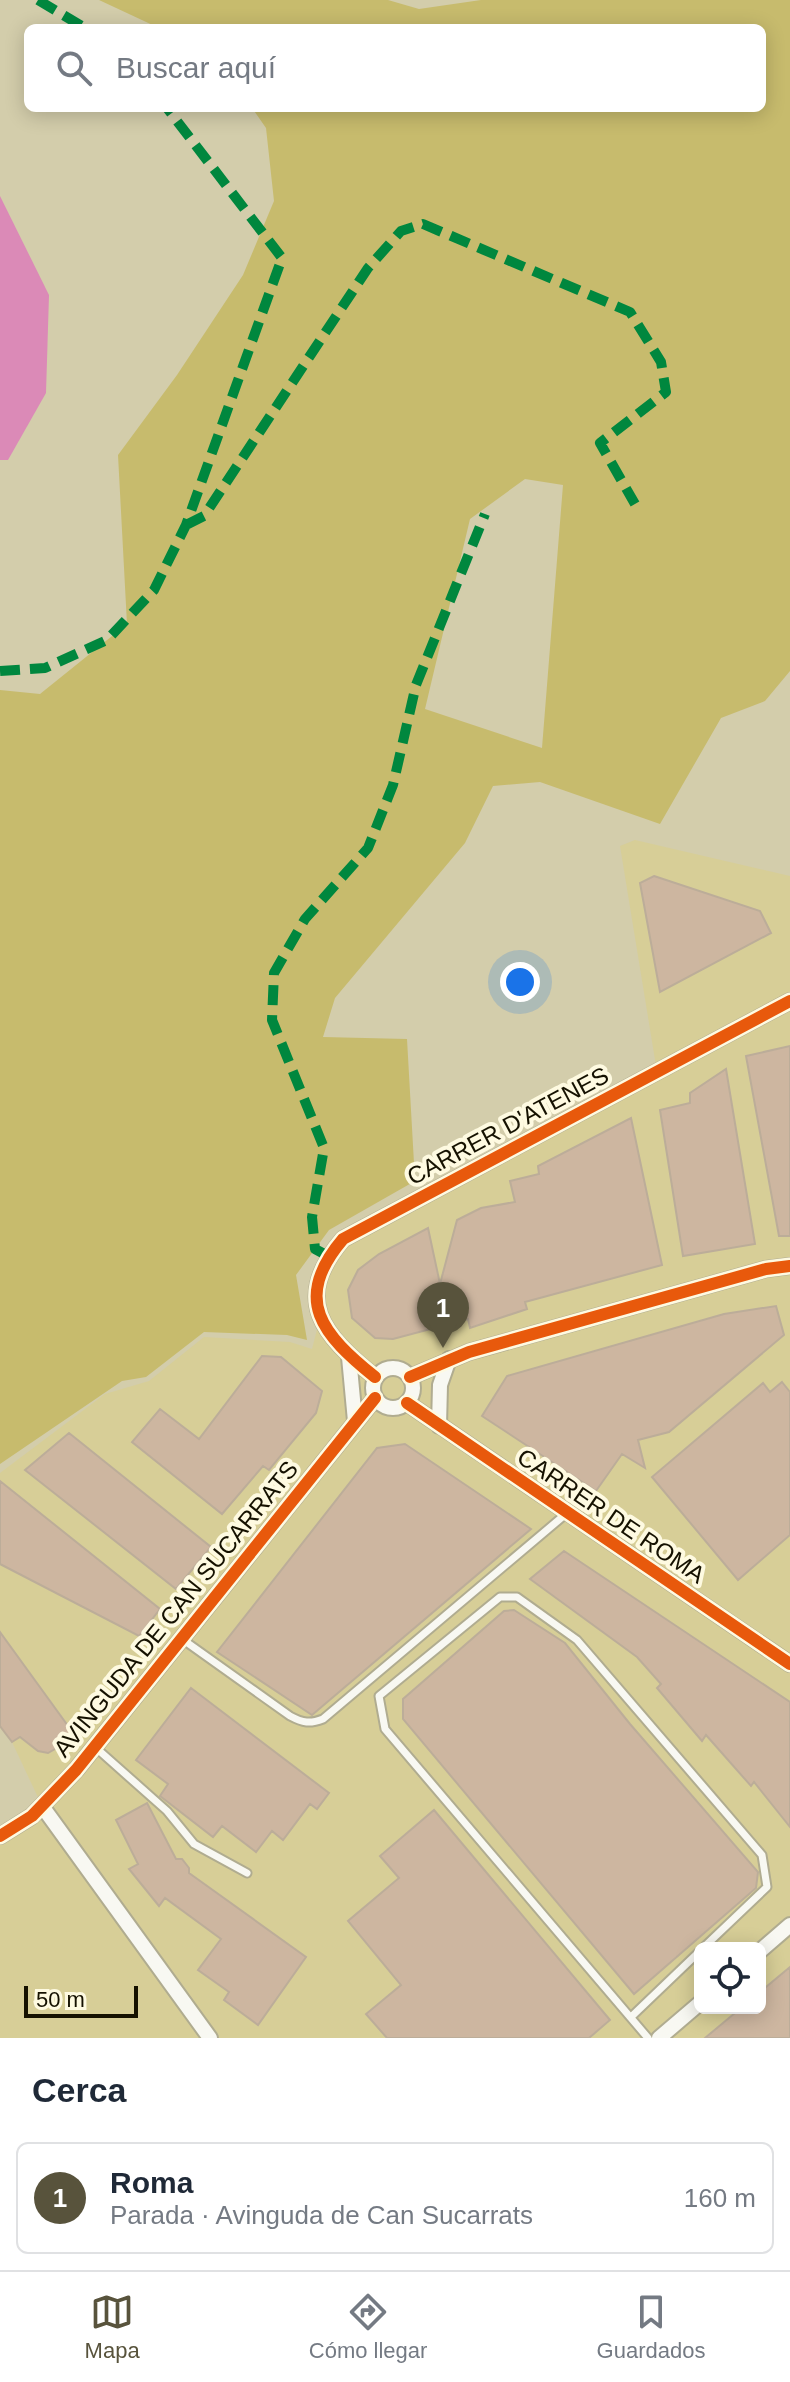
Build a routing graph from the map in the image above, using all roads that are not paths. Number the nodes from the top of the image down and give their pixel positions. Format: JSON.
{"nodes":[{"id":1,"x":790,"y":1001,"type":"edge"},
{"id":2,"x":790,"y":1266,"type":"edge"},
{"id":3,"x":349,"y":1357,"type":"junction"},
{"id":4,"x":449,"y":1359,"type":"junction"},
{"id":5,"x":375,"y":1377,"type":"junction"},
{"id":6,"x":410,"y":1377,"type":"junction"},
{"id":7,"x":375,"y":1398,"type":"junction"},
{"id":8,"x":407,"y":1403,"type":"junction"},
{"id":9,"x":355,"y":1421,"type":"junction"},
{"id":10,"x":439,"y":1426,"type":"junction"},
{"id":11,"x":567,"y":1513,"type":"junction"},
{"id":12,"x":182,"y":1639,"type":"junction"},
{"id":13,"x":790,"y":1664,"type":"edge"},
{"id":14,"x":95,"y":1747,"type":"junction"},
{"id":15,"x":42,"y":1806,"type":"junction"},
{"id":16,"x":0,"y":1836,"type":"edge"},
{"id":17,"x":247,"y":1873,"type":"dead end"},
{"id":18,"x":790,"y":1925,"type":"edge"},
{"id":19,"x":710,"y":1942,"type":"edge"},
{"id":20,"x":766,"y":1946,"type":"edge"},
{"id":21,"x":694,"y":1958,"type":"edge"},
{"id":22,"x":694,"y":2008,"type":"edge"},
{"id":23,"x":631,"y":2017,"type":"junction"},
{"id":24,"x":210,"y":2038,"type":"edge"},
{"id":25,"x":648,"y":2038,"type":"edge"},
{"id":26,"x":659,"y":2038,"type":"edge"}],
"edges":[{"from":1,"to":3,"type":"street","name":"CARRER D'ATENES"},
{"from":2,"to":4,"type":"street"},
{"from":3,"to":5,"type":"street"},
{"from":3,"to":9,"type":"street"},
{"from":4,"to":6,"type":"street"},
{"from":4,"to":10,"type":"street"},
{"from":5,"to":6,"type":"street"},
{"from":5,"to":7,"type":"street"},
{"from":6,"to":8,"type":"street"},
{"from":7,"to":8,"type":"street"},
{"from":7,"to":9,"type":"street","name":"AVINGUDA DE CAN SUCARRATS"},
{"from":8,"to":10,"type":"street","name":"CARRER DE ROMA"},
{"from":9,"to":12,"type":"street","name":"AVINGUDA DE CAN SUCARRATS"},
{"from":10,"to":11,"type":"street","name":"CARRER DE ROMA"},
{"from":11,"to":12,"type":"lane"},
{"from":11,"to":13,"type":"street","name":"CARRER DE ROMA"},
{"from":12,"to":14,"type":"street","name":"AVINGUDA DE CAN SUCARRATS"},
{"from":14,"to":15,"type":"street","name":"AVINGUDA DE CAN SUCARRATS"},
{"from":14,"to":17,"type":"lane"},
{"from":15,"to":16,"type":"street","name":"AVINGUDA DE CAN SUCARRATS"},
{"from":15,"to":24,"type":"street"},
{"from":18,"to":20,"type":"street"},
{"from":19,"to":23,"type":"lane"},
{"from":21,"to":23,"type":"lane"},
{"from":22,"to":26,"type":"street"},
{"from":23,"to":25,"type":"lane"}]}
